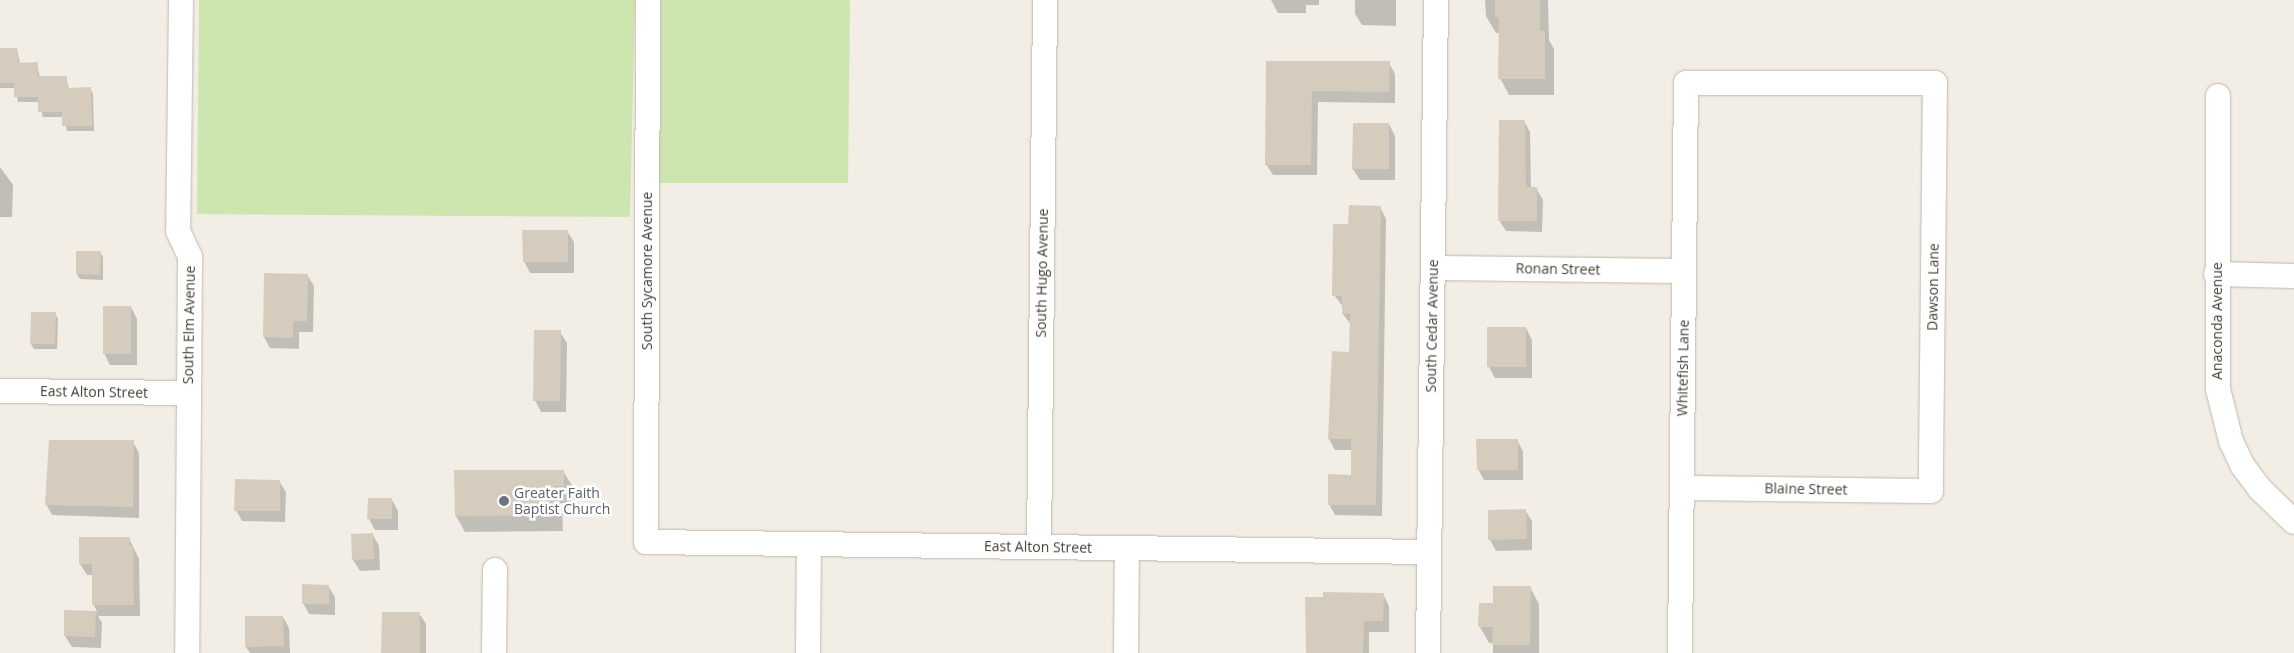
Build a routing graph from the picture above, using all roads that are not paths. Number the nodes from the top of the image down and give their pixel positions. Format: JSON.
{"nodes":[{"id":1,"x":181,"y":0,"type":"edge"},
{"id":2,"x":648,"y":0,"type":"edge"},
{"id":3,"x":1045,"y":0,"type":"edge"},
{"id":4,"x":1436,"y":0,"type":"edge"},
{"id":5,"x":1935,"y":83,"type":"joint"},
{"id":6,"x":2218,"y":96,"type":"dead end"},
{"id":7,"x":1433,"y":268,"type":"junction"},
{"id":8,"x":1684,"y":270,"type":"junction"},
{"id":9,"x":2216,"y":274,"type":"junction"},
{"id":10,"x":2294,"y":276,"type":"edge"},
{"id":11,"x":0,"y":391,"type":"edge"},
{"id":12,"x":189,"y":393,"type":"junction"},
{"id":13,"x":1682,"y":488,"type":"junction"},
{"id":14,"x":1931,"y":491,"type":"joint"},
{"id":15,"x":2294,"y":522,"type":"edge"},
{"id":16,"x":646,"y":542,"type":"joint"},
{"id":17,"x":809,"y":544,"type":"junction"},
{"id":18,"x":1039,"y":547,"type":"junction"},
{"id":19,"x":1127,"y":548,"type":"junction"},
{"id":20,"x":1429,"y":552,"type":"junction"},
{"id":21,"x":495,"y":570,"type":"dead end"},
{"id":22,"x":187,"y":653,"type":"edge"},
{"id":23,"x":494,"y":653,"type":"edge"},
{"id":24,"x":808,"y":653,"type":"edge"},
{"id":25,"x":1126,"y":653,"type":"edge"},
{"id":26,"x":1428,"y":653,"type":"edge"},
{"id":27,"x":1680,"y":653,"type":"edge"}],
"edges":[{"from":1,"to":12,"type":"street","name":"South Elm Avenue"},
{"from":2,"to":16,"type":"street","name":"South Sycamore Avenue"},
{"from":3,"to":18,"type":"street","name":"South Hugo Avenue"},
{"from":4,"to":7,"type":"street","name":"South Cedar Avenue"},
{"from":5,"to":8,"type":"street","name":"Whitefish Lane"},
{"from":5,"to":14,"type":"street","name":"Dawson Lane"},
{"from":6,"to":9,"type":"street","name":"Anaconda Avenue"},
{"from":7,"to":8,"type":"street","name":"Ronan Street"},
{"from":7,"to":20,"type":"street","name":"South Cedar Avenue"},
{"from":8,"to":13,"type":"street","name":"Whitefish Lane"},
{"from":9,"to":10,"type":"street"},
{"from":9,"to":15,"type":"street","name":"Anaconda Avenue"},
{"from":11,"to":12,"type":"street","name":"East Alton Street"},
{"from":12,"to":22,"type":"street","name":"South Elm Avenue"},
{"from":13,"to":14,"type":"street","name":"Blaine Street"},
{"from":13,"to":27,"type":"street","name":"Whitefish Lane"},
{"from":16,"to":17,"type":"street","name":"East Alton Street"},
{"from":17,"to":18,"type":"street","name":"East Alton Street"},
{"from":17,"to":24,"type":"street"},
{"from":18,"to":19,"type":"street","name":"East Alton Street"},
{"from":19,"to":20,"type":"street","name":"East Alton Street"},
{"from":19,"to":25,"type":"street"},
{"from":20,"to":26,"type":"street","name":"South Cedar Avenue"},
{"from":21,"to":23,"type":"street"}]}
